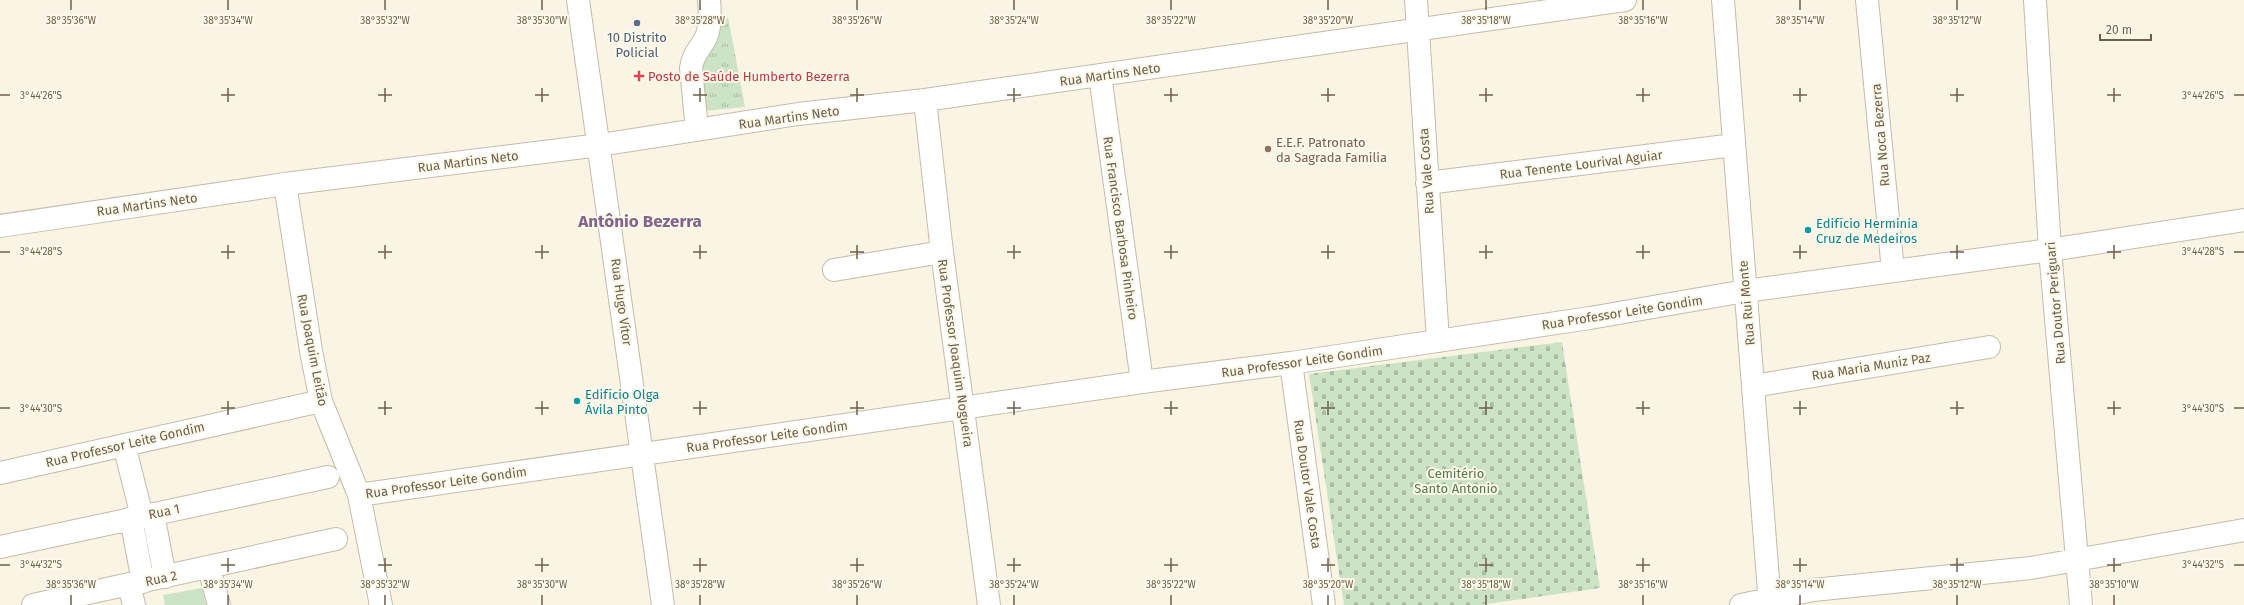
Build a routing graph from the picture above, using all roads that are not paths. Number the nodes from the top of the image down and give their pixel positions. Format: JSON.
{"nodes":[{"id":1,"x":578,"y":0,"type":"edge"},
{"id":2,"x":709,"y":0,"type":"edge"},
{"id":3,"x":1416,"y":0,"type":"edge"},
{"id":4,"x":1625,"y":0,"type":"edge"},
{"id":5,"x":1723,"y":0,"type":"edge"},
{"id":6,"x":1867,"y":0,"type":"edge"},
{"id":7,"x":2035,"y":0,"type":"edge"},
{"id":8,"x":1501,"y":9,"type":"edge"},
{"id":9,"x":1417,"y":29,"type":"junction"},
{"id":10,"x":1100,"y":75,"type":"junction"},
{"id":11,"x":925,"y":100,"type":"junction"},
{"id":12,"x":697,"y":130,"type":"junction"},
{"id":13,"x":600,"y":145,"type":"junction"},
{"id":14,"x":1734,"y":145,"type":"junction"},
{"id":15,"x":1427,"y":183,"type":"junction"},
{"id":16,"x":285,"y":184,"type":"junction"},
{"id":17,"x":2244,"y":220,"type":"edge"},
{"id":18,"x":0,"y":226,"type":"edge"},
{"id":19,"x":2050,"y":250,"type":"junction"},
{"id":20,"x":942,"y":252,"type":"junction"},
{"id":21,"x":834,"y":270,"type":"dead end"},
{"id":22,"x":1893,"y":271,"type":"junction"},
{"id":23,"x":1745,"y":291,"type":"junction"},
{"id":24,"x":1438,"y":341,"type":"junction"},
{"id":25,"x":1989,"y":347,"type":"dead end"},
{"id":26,"x":1291,"y":363,"type":"junction"},
{"id":27,"x":1142,"y":382,"type":"junction"},
{"id":28,"x":1753,"y":386,"type":"junction"},
{"id":29,"x":321,"y":401,"type":"junction"},
{"id":30,"x":964,"y":408,"type":"junction"},
{"id":31,"x":124,"y":444,"type":"junction"},
{"id":32,"x":641,"y":454,"type":"junction"},
{"id":33,"x":0,"y":473,"type":"edge"},
{"id":34,"x":328,"y":477,"type":"dead end"},
{"id":35,"x":359,"y":495,"type":"junction"},
{"id":36,"x":142,"y":516,"type":"junction"},
{"id":37,"x":2244,"y":530,"type":"edge"},
{"id":38,"x":336,"y":539,"type":"dead end"},
{"id":39,"x":0,"y":547,"type":"edge"},
{"id":40,"x":2078,"y":559,"type":"junction"},
{"id":41,"x":209,"y":568,"type":"junction"},
{"id":42,"x":165,"y":577,"type":"junction"},
{"id":43,"x":135,"y":590,"type":"edge"},
{"id":44,"x":1770,"y":602,"type":"edge"},
{"id":45,"x":33,"y":605,"type":"edge"},
{"id":46,"x":219,"y":605,"type":"edge"},
{"id":47,"x":381,"y":605,"type":"edge"},
{"id":48,"x":663,"y":605,"type":"edge"},
{"id":49,"x":989,"y":605,"type":"edge"},
{"id":50,"x":1324,"y":605,"type":"edge"},
{"id":51,"x":1741,"y":605,"type":"edge"},
{"id":52,"x":2081,"y":605,"type":"edge"}],
"edges":[{"from":1,"to":13,"type":"street","name":"Rua Hugo Vítor"},
{"from":2,"to":12,"type":"street"},
{"from":3,"to":9,"type":"street","name":"Rua Vale Costa"},
{"from":4,"to":8,"type":"street","name":"Rua Martins Neto"},
{"from":5,"to":14,"type":"street","name":"Rua Rui Monte"},
{"from":6,"to":22,"type":"street","name":"Rua Noca Bezerra"},
{"from":7,"to":19,"type":"street","name":"Rua Doutor Periguari"},
{"from":8,"to":9,"type":"street","name":"Rua Martins Neto"},
{"from":9,"to":10,"type":"street","name":"Rua Martins Neto"},
{"from":9,"to":15,"type":"street","name":"Rua Vale Costa"},
{"from":10,"to":11,"type":"street","name":"Rua Martins Neto"},
{"from":10,"to":27,"type":"street","name":"Rua Francisco Barbosa Pinheiro"},
{"from":11,"to":12,"type":"street","name":"Rua Martins Neto"},
{"from":11,"to":20,"type":"street","name":"Rua Professor Joaquim Nogueira"},
{"from":12,"to":13,"type":"street","name":"Rua Martins Neto"},
{"from":13,"to":16,"type":"street","name":"Rua Martins Neto"},
{"from":13,"to":32,"type":"street","name":"Rua Hugo Vítor"},
{"from":14,"to":15,"type":"street","name":"Rua Tenente Lourival Aguiar"},
{"from":14,"to":23,"type":"street","name":"Rua Rui Monte"},
{"from":15,"to":24,"type":"street","name":"Rua Vale Costa"},
{"from":16,"to":18,"type":"street","name":"Rua Martins Neto"},
{"from":16,"to":29,"type":"street","name":"Rua Joaquim Leitão"},
{"from":17,"to":19,"type":"street","name":"Rua Professor Leite Gondim"},
{"from":19,"to":22,"type":"street","name":"Rua Professor Leite Gondim"},
{"from":19,"to":40,"type":"street","name":"Rua Doutor Periguari"},
{"from":20,"to":21,"type":"street"},
{"from":20,"to":30,"type":"street","name":"Rua Professor Joaquim Nogueira"},
{"from":22,"to":23,"type":"street","name":"Rua Professor Leite Gondim"},
{"from":23,"to":24,"type":"street","name":"Rua Professor Leite Gondim"},
{"from":23,"to":28,"type":"street","name":"Rua Rui Monte"},
{"from":24,"to":26,"type":"street","name":"Rua Professor Leite Gondim"},
{"from":25,"to":28,"type":"street","name":"Rua Maria Muniz Paz"},
{"from":26,"to":27,"type":"street","name":"Rua Professor Leite Gondim"},
{"from":26,"to":50,"type":"street","name":"Rua Doutor Vale Costa"},
{"from":27,"to":30,"type":"street","name":"Rua Professor Leite Gondim"},
{"from":28,"to":44,"type":"street","name":"Rua Rui Monte"},
{"from":29,"to":31,"type":"street","name":"Rua Professor Leite Gondim"},
{"from":29,"to":35,"type":"street","name":"Rua Joaquim Leitão"},
{"from":30,"to":32,"type":"street","name":"Rua Professor Leite Gondim"},
{"from":30,"to":49,"type":"street","name":"Rua Professor Joaquim Nogueira"},
{"from":31,"to":33,"type":"street","name":"Rua Professor Leite Gondim"},
{"from":31,"to":36,"type":"street"},
{"from":32,"to":35,"type":"street","name":"Rua Professor Leite Gondim"},
{"from":32,"to":48,"type":"street","name":"Rua Hugo Vítor"},
{"from":34,"to":36,"type":"street","name":"Rua 1"},
{"from":35,"to":47,"type":"street","name":"Rua Joaquim Leitão"},
{"from":36,"to":39,"type":"street","name":"Rua 1"},
{"from":36,"to":42,"type":"street"},
{"from":36,"to":43,"type":"street"},
{"from":37,"to":40,"type":"street"},
{"from":38,"to":41,"type":"street","name":"Rua 2"},
{"from":40,"to":44,"type":"street"},
{"from":40,"to":52,"type":"street","name":"Rua Doutor Periguari"},
{"from":41,"to":42,"type":"street","name":"Rua 2"},
{"from":41,"to":46,"type":"street"},
{"from":42,"to":43,"type":"street","name":"Rua 2"},
{"from":43,"to":45,"type":"street","name":"Rua 2"},
{"from":44,"to":51,"type":"street"}]}
